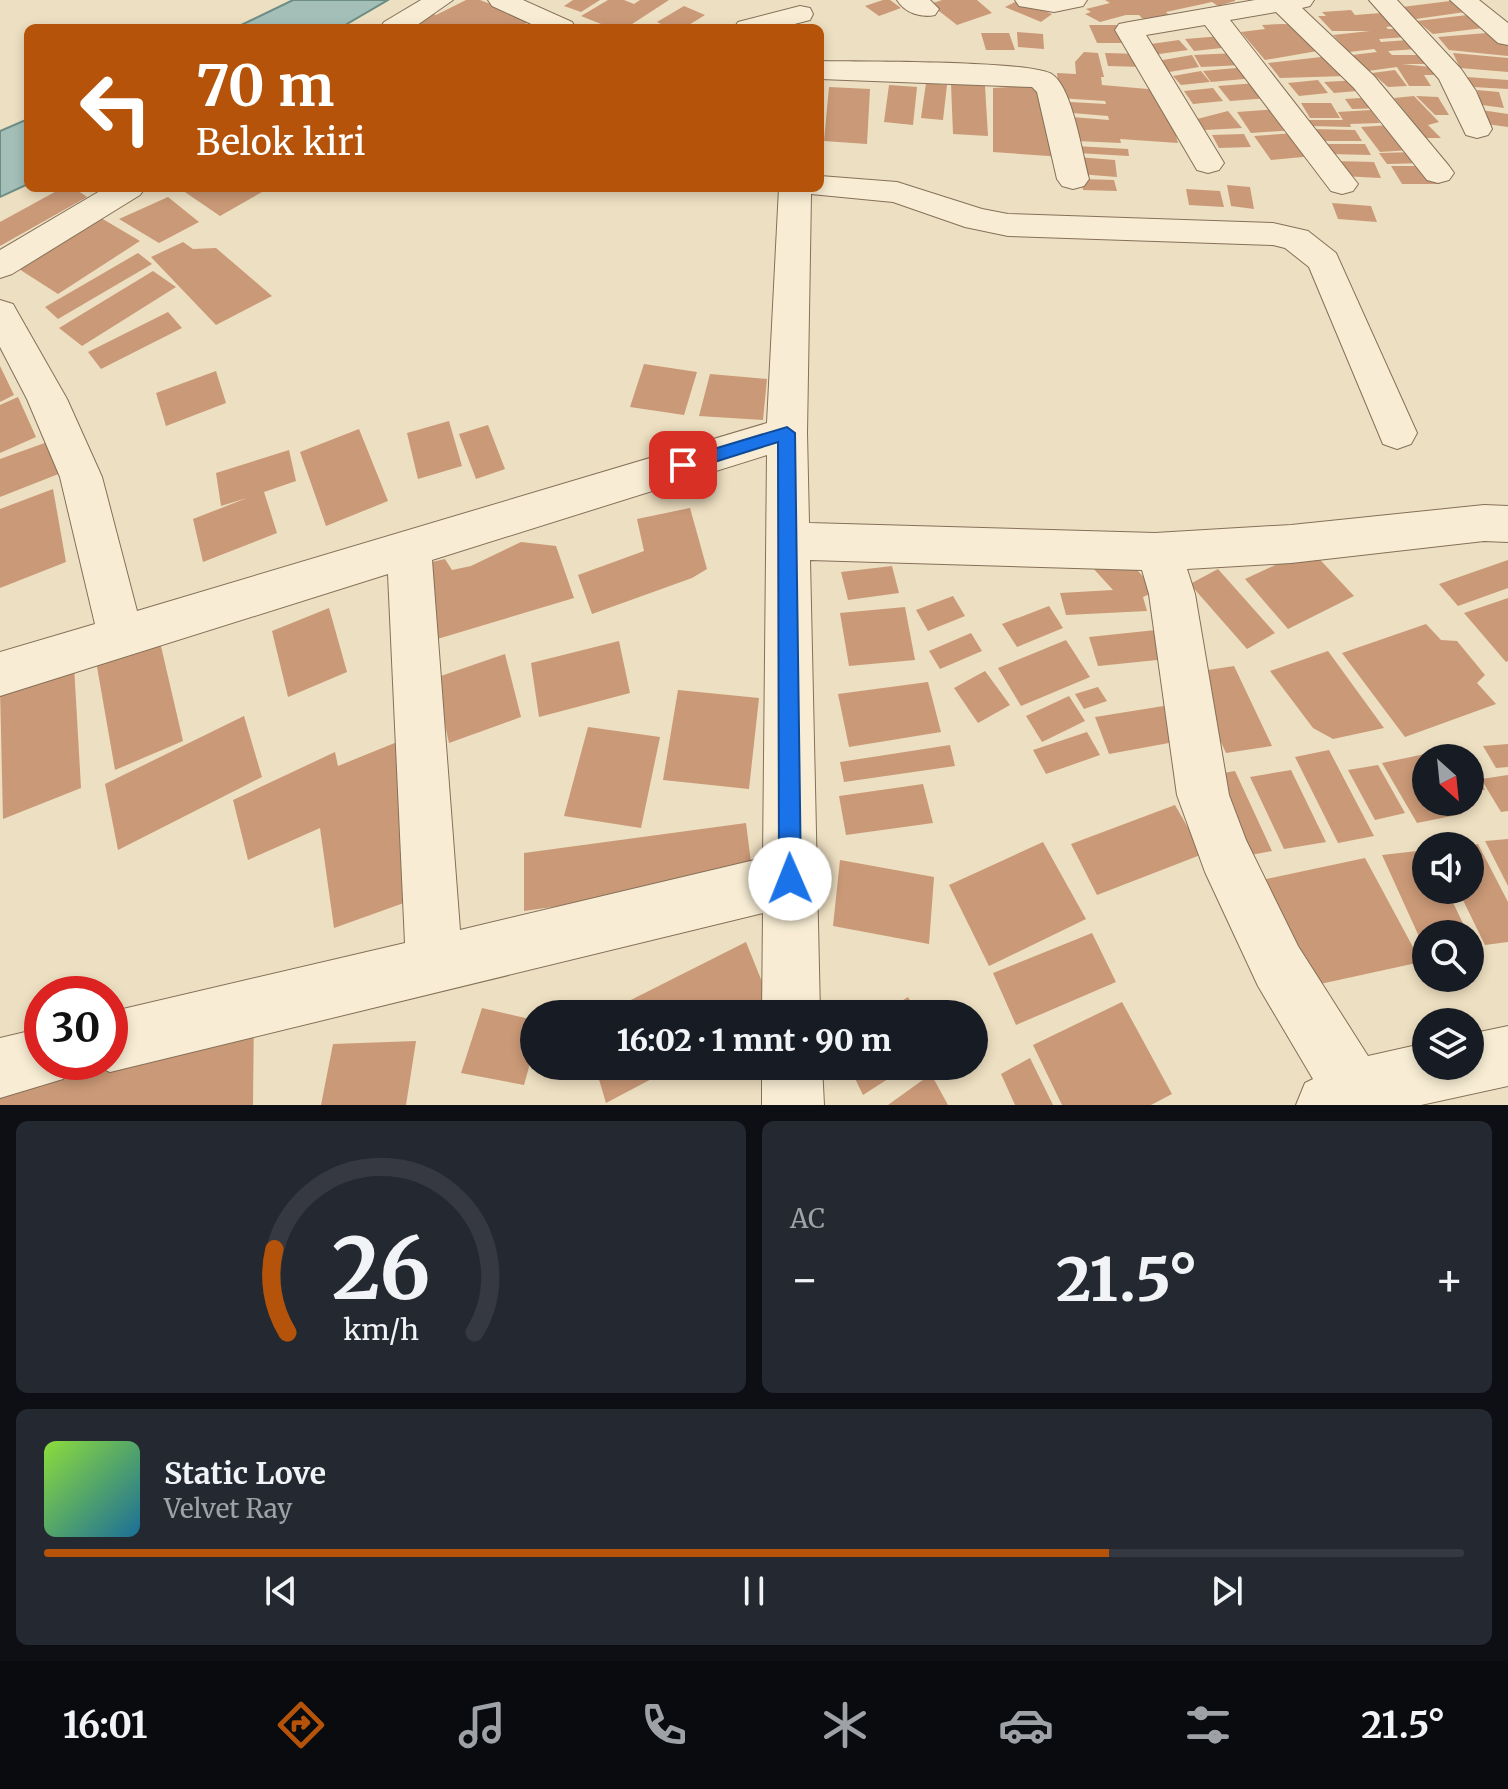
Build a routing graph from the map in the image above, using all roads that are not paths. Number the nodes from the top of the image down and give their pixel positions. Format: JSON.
{"nodes":[{"id":1,"x":440,"y":0,"type":"edge"},
{"id":2,"x":501,"y":0,"type":"edge"},
{"id":3,"x":1028,"y":0,"type":"edge"},
{"id":4,"x":1074,"y":0,"type":"edge"},
{"id":5,"x":1382,"y":0,"type":"edge"},
{"id":6,"x":1463,"y":0,"type":"edge"},
{"id":7,"x":1291,"y":2,"type":"edge"},
{"id":8,"x":801,"y":14,"type":"edge"},
{"id":9,"x":1211,"y":14,"type":"junction"},
{"id":10,"x":401,"y":24,"type":"edge"},
{"id":11,"x":553,"y":24,"type":"edge"},
{"id":12,"x":763,"y":24,"type":"edge"},
{"id":13,"x":1508,"y":37,"type":"edge"},
{"id":14,"x":824,"y":70,"type":"edge"},
{"id":15,"x":1477,"y":129,"type":"dead end"},
{"id":16,"x":1208,"y":163,"type":"dead end"},
{"id":17,"x":1438,"y":173,"type":"dead end"},
{"id":18,"x":1073,"y":179,"type":"dead end"},
{"id":19,"x":1342,"y":184,"type":"dead end"},
{"id":20,"x":824,"y":186,"type":"edge"},
{"id":21,"x":122,"y":192,"type":"edge"},
{"id":22,"x":795,"y":192,"type":"edge"},
{"id":23,"x":0,"y":266,"type":"edge"},
{"id":24,"x":0,"y":313,"type":"edge"},
{"id":25,"x":787,"y":433,"type":"junction"},
{"id":26,"x":1397,"y":433,"type":"dead end"},
{"id":27,"x":1508,"y":524,"type":"edge"},
{"id":28,"x":787,"y":541,"type":"junction"},
{"id":29,"x":409,"y":549,"type":"junction"},
{"id":30,"x":1155,"y":552,"type":"junction"},
{"id":31,"x":121,"y":637,"type":"junction"},
{"id":32,"x":0,"y":674,"type":"edge"},
{"id":33,"x":790,"y":879,"type":"junction"},
{"id":34,"x":434,"y":964,"type":"junction"},
{"id":35,"x":791,"y":1000,"type":"edge"},
{"id":36,"x":128,"y":1038,"type":"edge"},
{"id":37,"x":1508,"y":1056,"type":"edge"},
{"id":38,"x":1484,"y":1061,"type":"edge"},
{"id":39,"x":24,"y":1062,"type":"edge"},
{"id":40,"x":0,"y":1068,"type":"edge"},
{"id":41,"x":1412,"y":1079,"type":"edge"},
{"id":42,"x":792,"y":1080,"type":"edge"},
{"id":43,"x":1341,"y":1097,"type":"edge"},
{"id":44,"x":793,"y":1105,"type":"edge"}],
"edges":[{"from":1,"to":10,"type":"street"},
{"from":2,"to":11,"type":"street"},
{"from":3,"to":4,"type":"street"},
{"from":5,"to":15,"type":"street"},
{"from":6,"to":13,"type":"street"},
{"from":7,"to":9,"type":"street"},
{"from":7,"to":17,"type":"street"},
{"from":8,"to":12,"type":"street"},
{"from":9,"to":16,"type":"street"},
{"from":9,"to":19,"type":"street"},
{"from":14,"to":18,"type":"street"},
{"from":20,"to":26,"type":"street"},
{"from":21,"to":23,"type":"street"},
{"from":22,"to":25,"type":"street"},
{"from":24,"to":31,"type":"street"},
{"from":25,"to":28,"type":"street"},
{"from":25,"to":29,"type":"street"},
{"from":27,"to":30,"type":"street"},
{"from":28,"to":30,"type":"street"},
{"from":28,"to":33,"type":"street"},
{"from":29,"to":31,"type":"street"},
{"from":29,"to":34,"type":"street"},
{"from":30,"to":43,"type":"street"},
{"from":31,"to":32,"type":"street"},
{"from":33,"to":34,"type":"street"},
{"from":33,"to":35,"type":"street"},
{"from":34,"to":36,"type":"street"},
{"from":37,"to":38,"type":"street"},
{"from":39,"to":40,"type":"street"},
{"from":41,"to":43,"type":"street"},
{"from":42,"to":44,"type":"street"}]}
